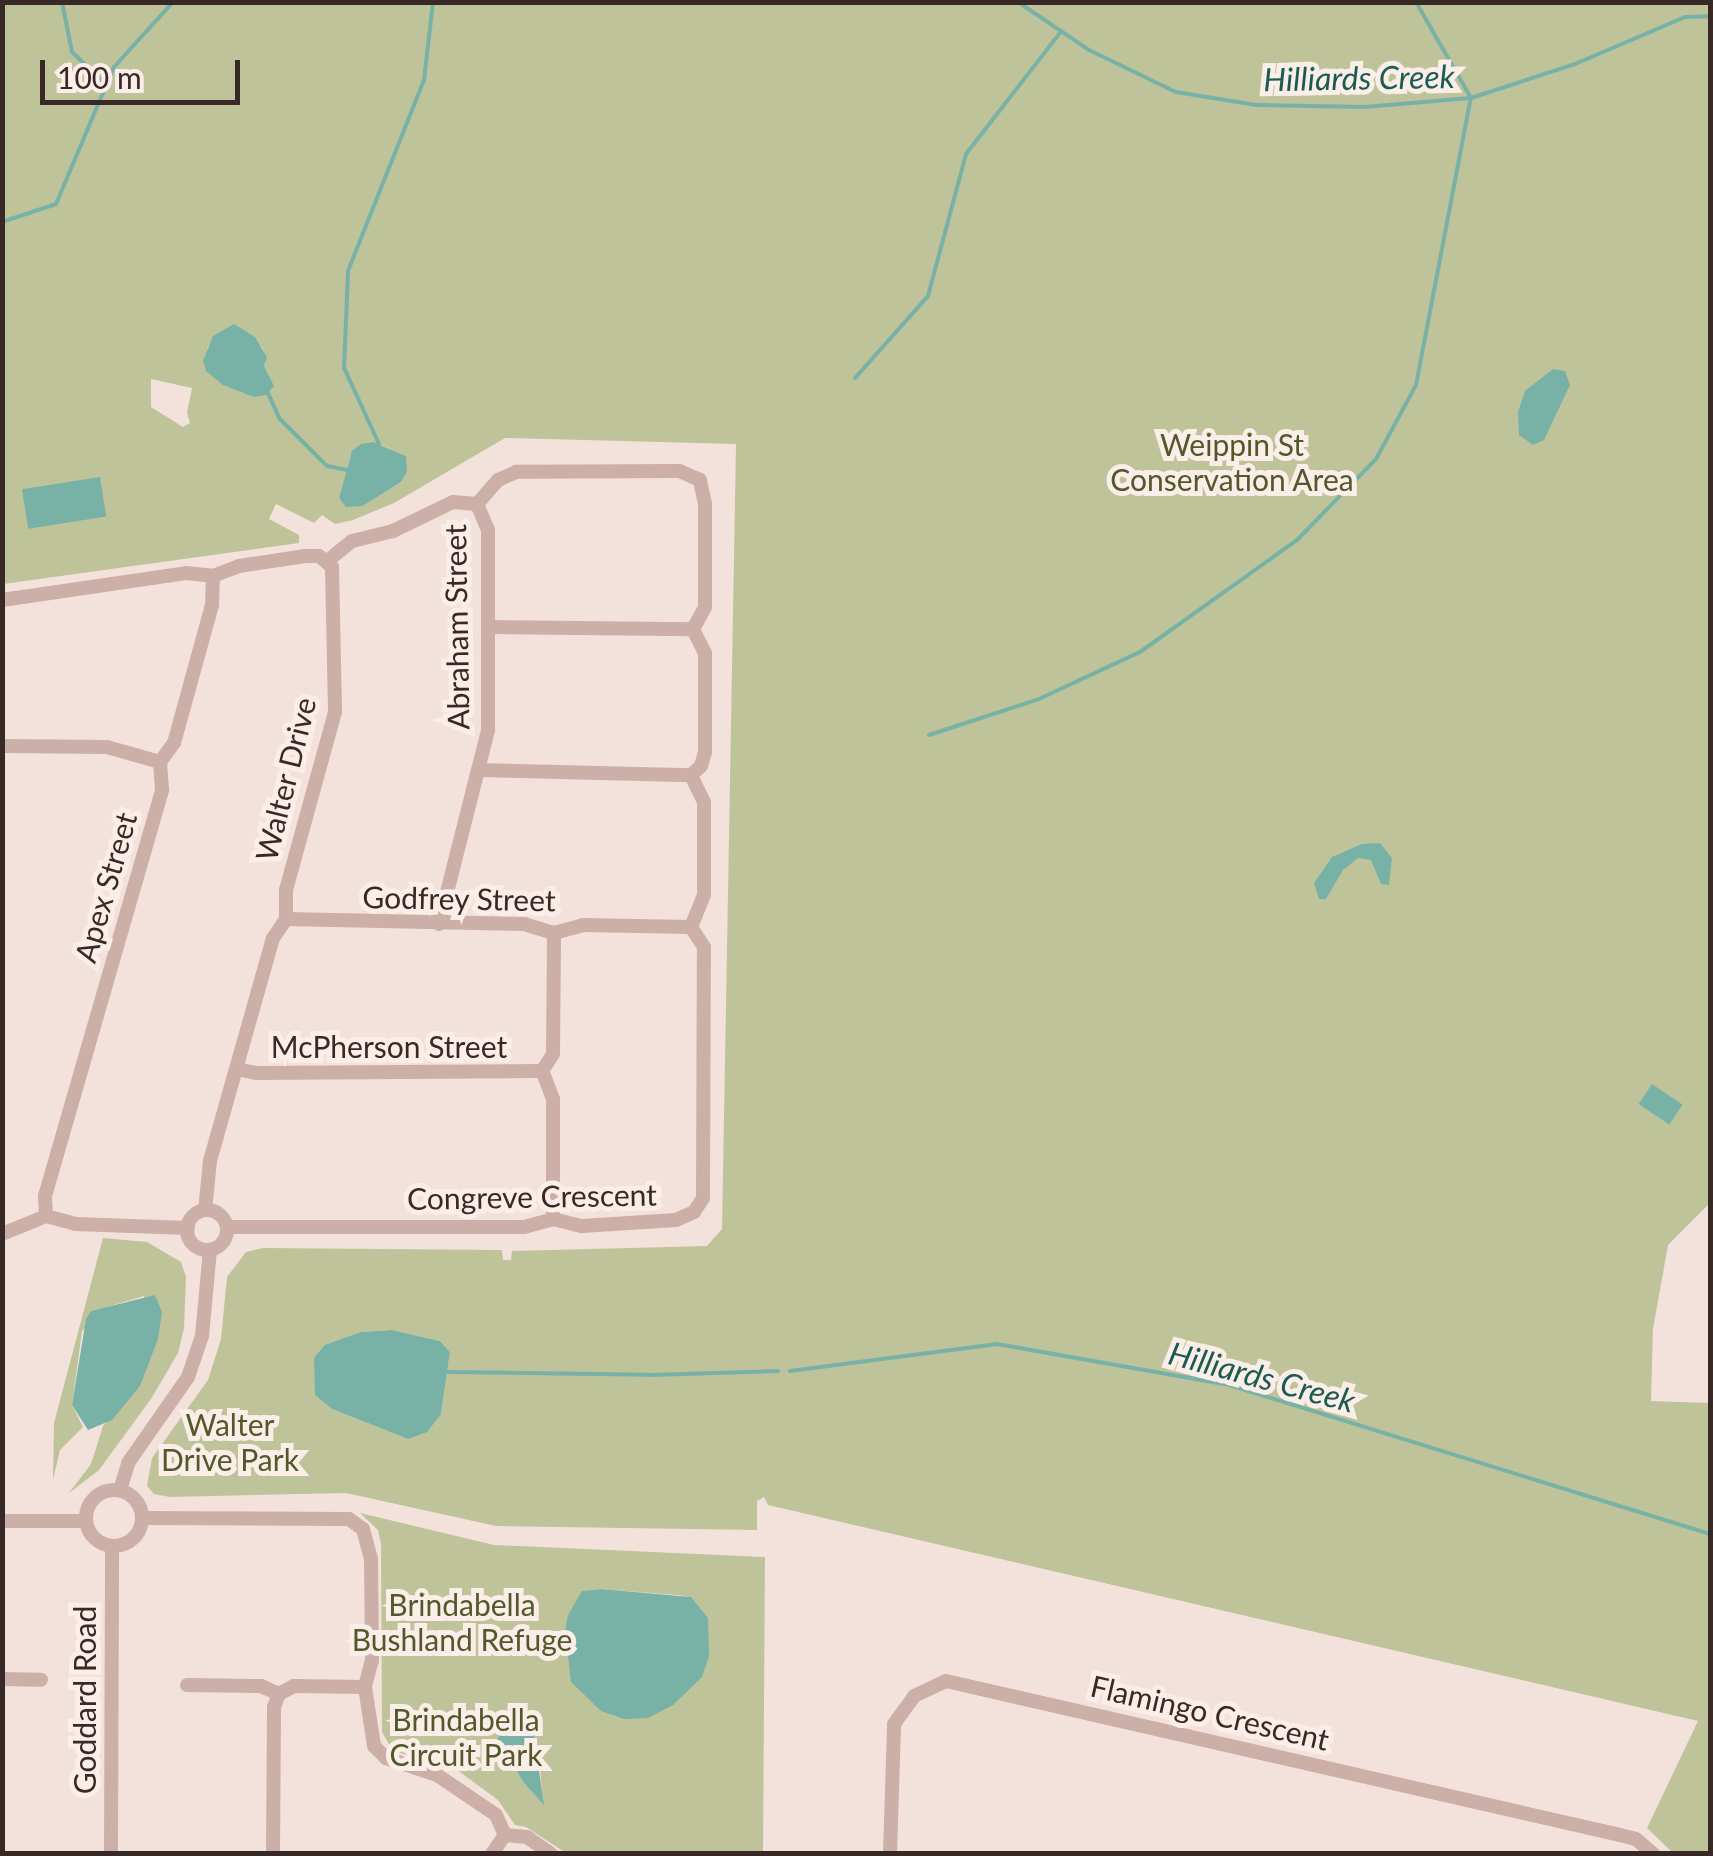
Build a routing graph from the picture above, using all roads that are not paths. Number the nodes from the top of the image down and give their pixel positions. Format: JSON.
{"nodes":[{"id":1,"x":477,"y":504,"type":"junction"},
{"id":2,"x":327,"y":561,"type":"junction"},
{"id":3,"x":212,"y":576,"type":"junction"},
{"id":4,"x":2,"y":600,"type":"edge"},
{"id":5,"x":488,"y":626,"type":"junction"},
{"id":6,"x":693,"y":629,"type":"junction"},
{"id":7,"x":2,"y":746,"type":"edge"},
{"id":8,"x":160,"y":762,"type":"junction"},
{"id":9,"x":479,"y":770,"type":"junction"},
{"id":10,"x":692,"y":775,"type":"junction"},
{"id":11,"x":286,"y":919,"type":"junction"},
{"id":12,"x":439,"y":924,"type":"junction"},
{"id":13,"x":691,"y":927,"type":"junction"},
{"id":14,"x":554,"y":934,"type":"junction"},
{"id":15,"x":237,"y":1069,"type":"junction"},
{"id":16,"x":542,"y":1071,"type":"junction"},
{"id":17,"x":205,"y":1210,"type":"junction"},
{"id":18,"x":46,"y":1216,"type":"junction"},
{"id":19,"x":552,"y":1219,"type":"junction"},
{"id":20,"x":227,"y":1227,"type":"junction"},
{"id":21,"x":188,"y":1228,"type":"junction"},
{"id":22,"x":2,"y":1234,"type":"edge"},
{"id":23,"x":210,"y":1250,"type":"junction"},
{"id":24,"x":120,"y":1490,"type":"junction"},
{"id":25,"x":142,"y":1518,"type":"junction"},
{"id":26,"x":2,"y":1521,"type":"edge"},
{"id":27,"x":86,"y":1521,"type":"junction"},
{"id":28,"x":112,"y":1547,"type":"junction"},
{"id":29,"x":2,"y":1680,"type":"edge"},
{"id":30,"x":41,"y":1680,"type":"dead end"},
{"id":31,"x":186,"y":1685,"type":"dead end"},
{"id":32,"x":364,"y":1687,"type":"junction"},
{"id":33,"x":279,"y":1694,"type":"junction"},
{"id":34,"x":505,"y":1835,"type":"junction"},
{"id":35,"x":110,"y":1854,"type":"edge"},
{"id":36,"x":273,"y":1854,"type":"edge"},
{"id":37,"x":492,"y":1854,"type":"edge"},
{"id":38,"x":551,"y":1854,"type":"edge"},
{"id":39,"x":890,"y":1854,"type":"edge"},
{"id":40,"x":1653,"y":1854,"type":"edge"}],
"edges":[{"from":1,"to":2,"type":"street"},
{"from":1,"to":5,"type":"street","name":"Abraham Street"},
{"from":1,"to":6,"type":"street"},
{"from":2,"to":3,"type":"street"},
{"from":2,"to":11,"type":"street","name":"Walter Drive"},
{"from":3,"to":4,"type":"street"},
{"from":3,"to":8,"type":"street","name":"Apex Street"},
{"from":5,"to":6,"type":"street"},
{"from":5,"to":9,"type":"street","name":"Abraham Street"},
{"from":6,"to":10,"type":"street"},
{"from":7,"to":8,"type":"street"},
{"from":8,"to":18,"type":"street","name":"Apex Street"},
{"from":9,"to":10,"type":"street"},
{"from":9,"to":12,"type":"street","name":"Abraham Street"},
{"from":10,"to":13,"type":"street"},
{"from":11,"to":12,"type":"street","name":"Godfrey Street"},
{"from":11,"to":15,"type":"street","name":"Walter Drive"},
{"from":12,"to":14,"type":"street","name":"Godfrey Street"},
{"from":13,"to":14,"type":"street","name":"Godfrey Street"},
{"from":13,"to":19,"type":"street","name":"Congreve Crescent"},
{"from":14,"to":16,"type":"street"},
{"from":15,"to":16,"type":"street","name":"McPherson Street"},
{"from":15,"to":17,"type":"street","name":"Walter Drive"},
{"from":16,"to":19,"type":"street"},
{"from":17,"to":20,"type":"street"},
{"from":17,"to":21,"type":"street"},
{"from":18,"to":21,"type":"street"},
{"from":18,"to":22,"type":"street"},
{"from":19,"to":20,"type":"street","name":"Congreve Crescent"},
{"from":20,"to":23,"type":"street"},
{"from":21,"to":23,"type":"street"},
{"from":23,"to":24,"type":"street"},
{"from":24,"to":25,"type":"street"},
{"from":24,"to":27,"type":"street"},
{"from":25,"to":28,"type":"street"},
{"from":25,"to":32,"type":"street"},
{"from":26,"to":27,"type":"street"},
{"from":27,"to":28,"type":"street"},
{"from":28,"to":35,"type":"street","name":"Goddard Road"},
{"from":29,"to":30,"type":"street"},
{"from":31,"to":33,"type":"street"},
{"from":32,"to":33,"type":"street"},
{"from":32,"to":34,"type":"street"},
{"from":33,"to":36,"type":"street"},
{"from":34,"to":37,"type":"street"},
{"from":34,"to":38,"type":"street"},
{"from":39,"to":40,"type":"street","name":"Flamingo Crescent"}]}
